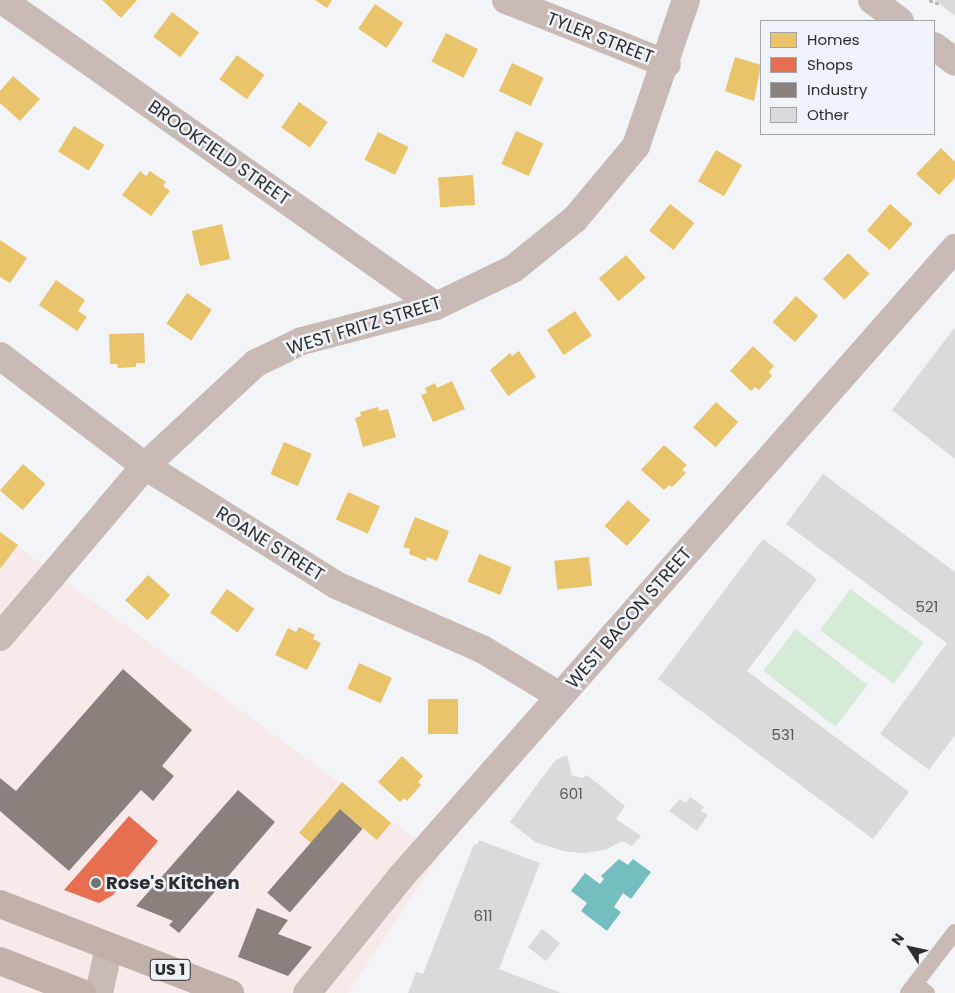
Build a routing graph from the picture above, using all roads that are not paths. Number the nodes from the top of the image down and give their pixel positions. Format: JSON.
{"nodes":[{"id":1,"x":2,"y":0,"type":"edge"},
{"id":2,"x":506,"y":0,"type":"edge"},
{"id":3,"x":686,"y":0,"type":"edge"},
{"id":4,"x":872,"y":0,"type":"edge"},
{"id":5,"x":899,"y":20,"type":"edge"},
{"id":6,"x":935,"y":47,"type":"edge"},
{"id":7,"x":955,"y":62,"type":"edge"},
{"id":8,"x":667,"y":64,"type":"junction"},
{"id":9,"x":955,"y":248,"type":"edge"},
{"id":10,"x":436,"y":306,"type":"junction"},
{"id":11,"x":0,"y":356,"type":"edge"},
{"id":12,"x":145,"y":466,"type":"junction"},
{"id":13,"x":0,"y":637,"type":"edge"},
{"id":14,"x":560,"y":696,"type":"junction"},
{"id":15,"x":0,"y":904,"type":"edge"},
{"id":16,"x":955,"y":932,"type":"edge"},
{"id":17,"x":109,"y":947,"type":"junction"},
{"id":18,"x":0,"y":961,"type":"edge"},
{"id":19,"x":917,"y":990,"type":"edge"},
{"id":20,"x":82,"y":993,"type":"edge"},
{"id":21,"x":99,"y":993,"type":"edge"},
{"id":22,"x":230,"y":993,"type":"edge"},
{"id":23,"x":313,"y":993,"type":"edge"}],
"edges":[{"from":1,"to":10,"type":"street","name":"BROOKFIELD STREET"},
{"from":2,"to":8,"type":"street","name":"TYLER STREET"},
{"from":3,"to":8,"type":"street","name":"WEST FRITZ STREET"},
{"from":4,"to":5,"type":"street"},
{"from":6,"to":7,"type":"street"},
{"from":8,"to":10,"type":"street","name":"WEST FRITZ STREET"},
{"from":9,"to":14,"type":"street","name":"WEST BACON STREET"},
{"from":10,"to":12,"type":"street","name":"WEST FRITZ STREET"},
{"from":11,"to":12,"type":"street","name":"ROANE STREET"},
{"from":12,"to":13,"type":"street","name":"WEST FRITZ STREET"},
{"from":12,"to":14,"type":"street","name":"ROANE STREET"},
{"from":14,"to":23,"type":"street","name":"WEST BACON STREET"},
{"from":15,"to":17,"type":"main road","number":"US 1"},
{"from":16,"to":19,"type":"lane"},
{"from":17,"to":21,"type":"street"},
{"from":17,"to":22,"type":"main road","number":"US 1"},
{"from":18,"to":20,"type":"main road"}]}
